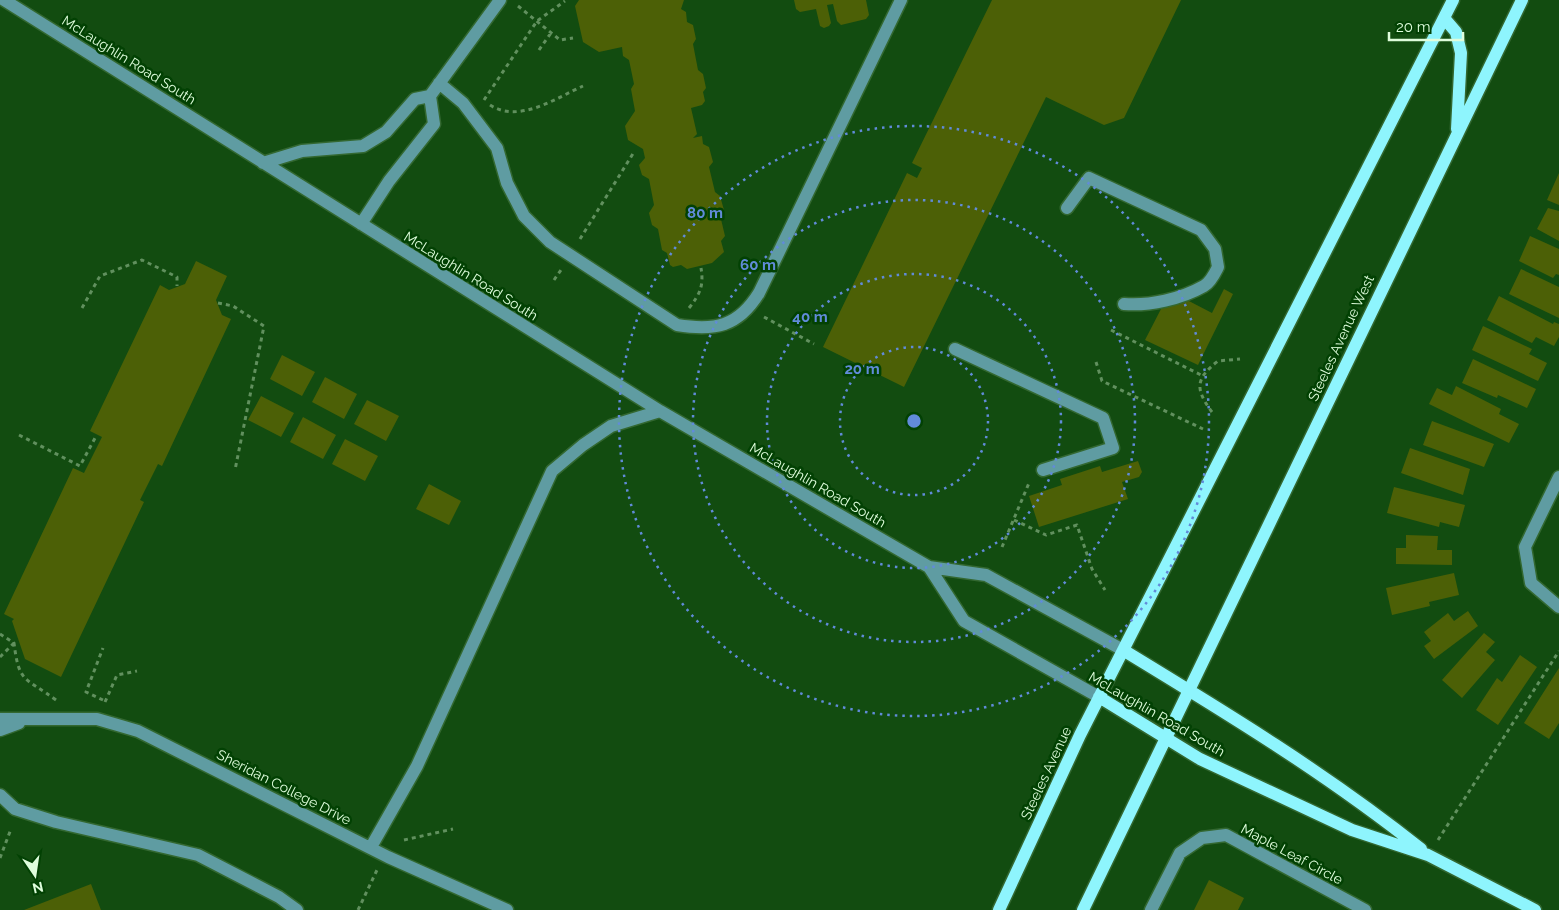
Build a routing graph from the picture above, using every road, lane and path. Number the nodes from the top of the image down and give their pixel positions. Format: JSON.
{"nodes":[{"id":1,"x":4,"y":0,"type":"edge"},
{"id":2,"x":500,"y":0,"type":"edge"},
{"id":3,"x":511,"y":0,"type":"edge"},
{"id":4,"x":901,"y":0,"type":"edge"},
{"id":5,"x":1453,"y":0,"type":"edge"},
{"id":6,"x":1522,"y":0,"type":"edge"},
{"id":7,"x":565,"y":2,"type":"dead end"},
{"id":8,"x":1444,"y":18,"type":"junction"},
{"id":9,"x":537,"y":21,"type":"junction"},
{"id":10,"x":551,"y":33,"type":"junction"},
{"id":11,"x":572,"y":38,"type":"dead end"},
{"id":12,"x":539,"y":50,"type":"dead end"},
{"id":13,"x":439,"y":83,"type":"junction"},
{"id":14,"x":583,"y":86,"type":"dead end"},
{"id":15,"x":430,"y":96,"type":"junction"},
{"id":16,"x":484,"y":100,"type":"junction"},
{"id":17,"x":463,"y":103,"type":"junction"},
{"id":18,"x":1457,"y":134,"type":"junction"},
{"id":19,"x":634,"y":152,"type":"dead end"},
{"id":20,"x":263,"y":162,"type":"junction"},
{"id":21,"x":1067,"y":208,"type":"dead end"},
{"id":22,"x":361,"y":224,"type":"junction"},
{"id":23,"x":570,"y":255,"type":"junction"},
{"id":24,"x":701,"y":268,"type":"dead end"},
{"id":25,"x":554,"y":280,"type":"dead end"},
{"id":26,"x":177,"y":286,"type":"dead end"},
{"id":27,"x":218,"y":303,"type":"dead end"},
{"id":28,"x":1124,"y":304,"type":"dead end"},
{"id":29,"x":82,"y":308,"type":"dead end"},
{"id":30,"x":750,"y":308,"type":"junction"},
{"id":31,"x":677,"y":325,"type":"junction"},
{"id":32,"x":1111,"y":330,"type":"dead end"},
{"id":33,"x":814,"y":344,"type":"dead end"},
{"id":34,"x":955,"y":349,"type":"dead end"},
{"id":35,"x":1240,"y":359,"type":"dead end"},
{"id":36,"x":1096,"y":362,"type":"dead end"},
{"id":37,"x":1202,"y":376,"type":"junction"},
{"id":38,"x":660,"y":412,"type":"junction"},
{"id":39,"x":1212,"y":412,"type":"dead end"},
{"id":40,"x":1202,"y":429,"type":"dead end"},
{"id":41,"x":19,"y":435,"type":"dead end"},
{"id":42,"x":95,"y":438,"type":"dead end"},
{"id":43,"x":235,"y":470,"type":"dead end"},
{"id":44,"x":1043,"y":470,"type":"dead end"},
{"id":45,"x":1559,"y":477,"type":"edge"},
{"id":46,"x":1031,"y":480,"type":"dead end"},
{"id":47,"x":1014,"y":520,"type":"junction"},
{"id":48,"x":1002,"y":547,"type":"dead end"},
{"id":49,"x":929,"y":567,"type":"junction"},
{"id":50,"x":1105,"y":590,"type":"dead end"},
{"id":51,"x":1559,"y":606,"type":"edge"},
{"id":52,"x":0,"y":634,"type":"edge"},
{"id":53,"x":15,"y":642,"type":"junction"},
{"id":54,"x":103,"y":648,"type":"dead end"},
{"id":55,"x":1123,"y":650,"type":"junction"},
{"id":56,"x":1559,"y":651,"type":"edge"},
{"id":57,"x":0,"y":657,"type":"edge"},
{"id":58,"x":137,"y":671,"type":"dead end"},
{"id":59,"x":1190,"y":691,"type":"junction"},
{"id":60,"x":1099,"y":697,"type":"junction"},
{"id":61,"x":63,"y":704,"type":"dead end"},
{"id":62,"x":0,"y":719,"type":"edge"},
{"id":63,"x":41,"y":719,"type":"junction"},
{"id":64,"x":0,"y":730,"type":"edge"},
{"id":65,"x":1167,"y":738,"type":"junction"},
{"id":66,"x":0,"y":795,"type":"edge"},
{"id":67,"x":11,"y":829,"type":"dead end"},
{"id":68,"x":453,"y":829,"type":"dead end"},
{"id":69,"x":404,"y":840,"type":"dead end"},
{"id":70,"x":371,"y":847,"type":"junction"},
{"id":71,"x":1428,"y":855,"type":"junction"},
{"id":72,"x":0,"y":858,"type":"edge"},
{"id":73,"x":378,"y":867,"type":"dead end"},
{"id":74,"x":297,"y":910,"type":"edge"},
{"id":75,"x":358,"y":910,"type":"edge"},
{"id":76,"x":506,"y":910,"type":"edge"},
{"id":77,"x":999,"y":910,"type":"edge"},
{"id":78,"x":1083,"y":910,"type":"edge"},
{"id":79,"x":1151,"y":910,"type":"edge"},
{"id":80,"x":1364,"y":910,"type":"edge"},
{"id":81,"x":1535,"y":910,"type":"edge"}],
"edges":[{"from":1,"to":20,"type":"street","name":"McLaughlin Road South"},
{"from":2,"to":13,"type":"street"},
{"from":3,"to":9,"type":"path"},
{"from":4,"to":30,"type":"street"},
{"from":5,"to":8,"type":"main road"},
{"from":6,"to":18,"type":"main road","name":"Steeles Avenue West"},
{"from":7,"to":9,"type":"path"},
{"from":8,"to":18,"type":"main road"},
{"from":8,"to":55,"type":"main road"},
{"from":9,"to":10,"type":"path"},
{"from":9,"to":16,"type":"path"},
{"from":10,"to":11,"type":"path"},
{"from":10,"to":12,"type":"path"},
{"from":13,"to":15,"type":"street"},
{"from":13,"to":17,"type":"street"},
{"from":14,"to":16,"type":"path"},
{"from":15,"to":20,"type":"street"},
{"from":15,"to":22,"type":"street"},
{"from":16,"to":17,"type":"path"},
{"from":17,"to":23,"type":"street"},
{"from":18,"to":59,"type":"main road","name":"Steeles Avenue West"},
{"from":19,"to":23,"type":"path"},
{"from":20,"to":22,"type":"street","name":"McLaughlin Road South"},
{"from":21,"to":28,"type":"street"},
{"from":22,"to":38,"type":"street","name":"McLaughlin Road South"},
{"from":23,"to":25,"type":"path"},
{"from":23,"to":31,"type":"street"},
{"from":24,"to":31,"type":"path"},
{"from":26,"to":29,"type":"path"},
{"from":27,"to":43,"type":"path"},
{"from":30,"to":31,"type":"street"},
{"from":30,"to":33,"type":"path"},
{"from":32,"to":37,"type":"path"},
{"from":34,"to":44,"type":"street"},
{"from":35,"to":37,"type":"path"},
{"from":36,"to":40,"type":"path"},
{"from":37,"to":39,"type":"path"},
{"from":38,"to":49,"type":"street","name":"McLaughlin Road South"},
{"from":38,"to":70,"type":"street"},
{"from":41,"to":42,"type":"path"},
{"from":45,"to":51,"type":"street"},
{"from":46,"to":47,"type":"path"},
{"from":47,"to":48,"type":"path"},
{"from":47,"to":50,"type":"path"},
{"from":49,"to":55,"type":"street","name":"McLaughlin Road South"},
{"from":49,"to":60,"type":"street","name":"McLaughlin Road South"},
{"from":52,"to":53,"type":"path"},
{"from":53,"to":57,"type":"path"},
{"from":53,"to":61,"type":"path"},
{"from":54,"to":58,"type":"path"},
{"from":55,"to":59,"type":"main road","name":"McLaughlin Road South"},
{"from":55,"to":60,"type":"main road","name":"Steeles Avenue"},
{"from":56,"to":71,"type":"path"},
{"from":59,"to":65,"type":"main road"},
{"from":59,"to":71,"type":"main road","name":"McLaughlin Road South"},
{"from":60,"to":65,"type":"main road","name":"McLaughlin Road South"},
{"from":60,"to":77,"type":"main road","name":"Steeles Avenue"},
{"from":62,"to":63,"type":"street","name":"Sheridan College Drive"},
{"from":63,"to":64,"type":"street","name":"Sheridan College Drive"},
{"from":63,"to":70,"type":"street","name":"Sheridan College Drive"},
{"from":65,"to":71,"type":"main road","name":"McLaughlin Road South"},
{"from":65,"to":78,"type":"main road"},
{"from":66,"to":74,"type":"street"},
{"from":67,"to":72,"type":"path"},
{"from":68,"to":69,"type":"path"},
{"from":70,"to":76,"type":"street","name":"Sheridan College Drive"},
{"from":71,"to":81,"type":"main road","name":"McLaughlin Road South"},
{"from":73,"to":75,"type":"path"},
{"from":79,"to":80,"type":"street","name":"Maple Leaf Circle"}]}
